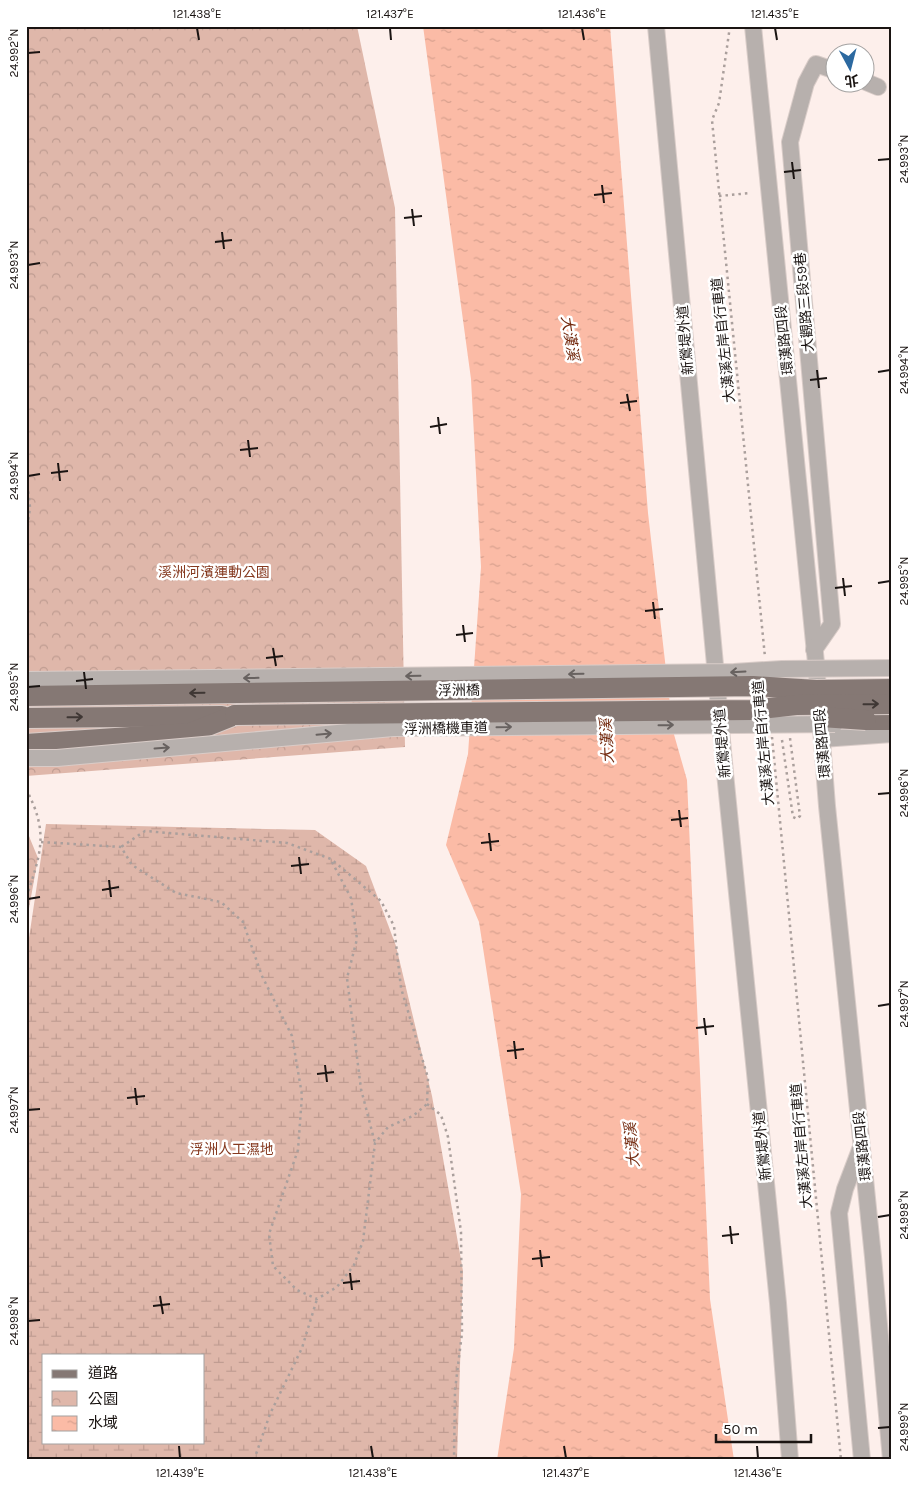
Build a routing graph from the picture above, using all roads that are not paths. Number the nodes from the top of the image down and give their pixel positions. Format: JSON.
{"nodes":[{"id":1,"x":753,"y":26,"type":"edge"},
{"id":2,"x":656,"y":28,"type":"edge"},
{"id":3,"x":826,"y":68,"type":"edge"},
{"id":4,"x":815,"y":656,"type":"junction"},
{"id":5,"x":892,"y":662,"type":"edge"},
{"id":6,"x":892,"y":668,"type":"edge"},
{"id":7,"x":892,"y":675,"type":"edge"},
{"id":8,"x":26,"y":680,"type":"edge"},
{"id":9,"x":753,"y":686,"type":"junction"},
{"id":10,"x":892,"y":689,"type":"edge"},
{"id":11,"x":26,"y":696,"type":"edge"},
{"id":12,"x":892,"y":704,"type":"edge"},
{"id":13,"x":752,"y":710,"type":"junction"},
{"id":14,"x":236,"y":716,"type":"junction"},
{"id":15,"x":26,"y":718,"type":"edge"},
{"id":16,"x":866,"y":720,"type":"junction"},
{"id":17,"x":892,"y":720,"type":"edge"},
{"id":18,"x":892,"y":734,"type":"edge"},
{"id":19,"x":822,"y":739,"type":"junction"},
{"id":20,"x":26,"y":744,"type":"edge"},
{"id":21,"x":127,"y":750,"type":"junction"},
{"id":22,"x":26,"y":751,"type":"edge"},
{"id":23,"x":26,"y":758,"type":"edge"},
{"id":24,"x":862,"y":1145,"type":"junction"},
{"id":25,"x":790,"y":1460,"type":"edge"},
{"id":26,"x":862,"y":1460,"type":"edge"},
{"id":27,"x":891,"y":1460,"type":"edge"}],
"edges":[{"from":1,"to":4,"type":"street","name":"環漢路四段"},
{"from":2,"to":25,"type":"street","name":"新鶯堤外道"},
{"from":3,"to":4,"type":"street","name":"大觀路三段59巷"},
{"from":4,"to":5,"type":"street"},
{"from":4,"to":19,"type":"street","name":"環漢路四段"},
{"from":6,"to":8,"type":"street","one_way":true,"bridge":true},
{"from":7,"to":9,"type":"main road","bridge":true},
{"from":9,"to":10,"type":"main road","name":"浮洲橋","bridge":true},
{"from":9,"to":11,"type":"main road","name":"浮洲橋","one_way":true,"bridge":true},
{"from":13,"to":12,"type":"main road","name":"浮洲橋","one_way":true,"bridge":true},
{"from":13,"to":14,"type":"main road","name":"浮洲橋","bridge":true},
{"from":13,"to":16,"type":"main road","bridge":true},
{"from":15,"to":14,"type":"main road","name":"浮洲橋","one_way":true},
{"from":14,"to":20,"type":"main road","name":"浮洲橋"},
{"from":16,"to":17,"type":"main road"},
{"from":21,"to":16,"type":"street","name":"浮洲橋機車道","one_way":true,"bridge":true},
{"from":18,"to":19,"type":"street"},
{"from":19,"to":24,"type":"street","name":"環漢路四段"},
{"from":21,"to":22,"type":"street","bridge":true},
{"from":21,"to":23,"type":"street","name":"浮洲橋機車道","bridge":true},
{"from":24,"to":26,"type":"street"},
{"from":24,"to":27,"type":"street","name":"環漢路四段"}]}
